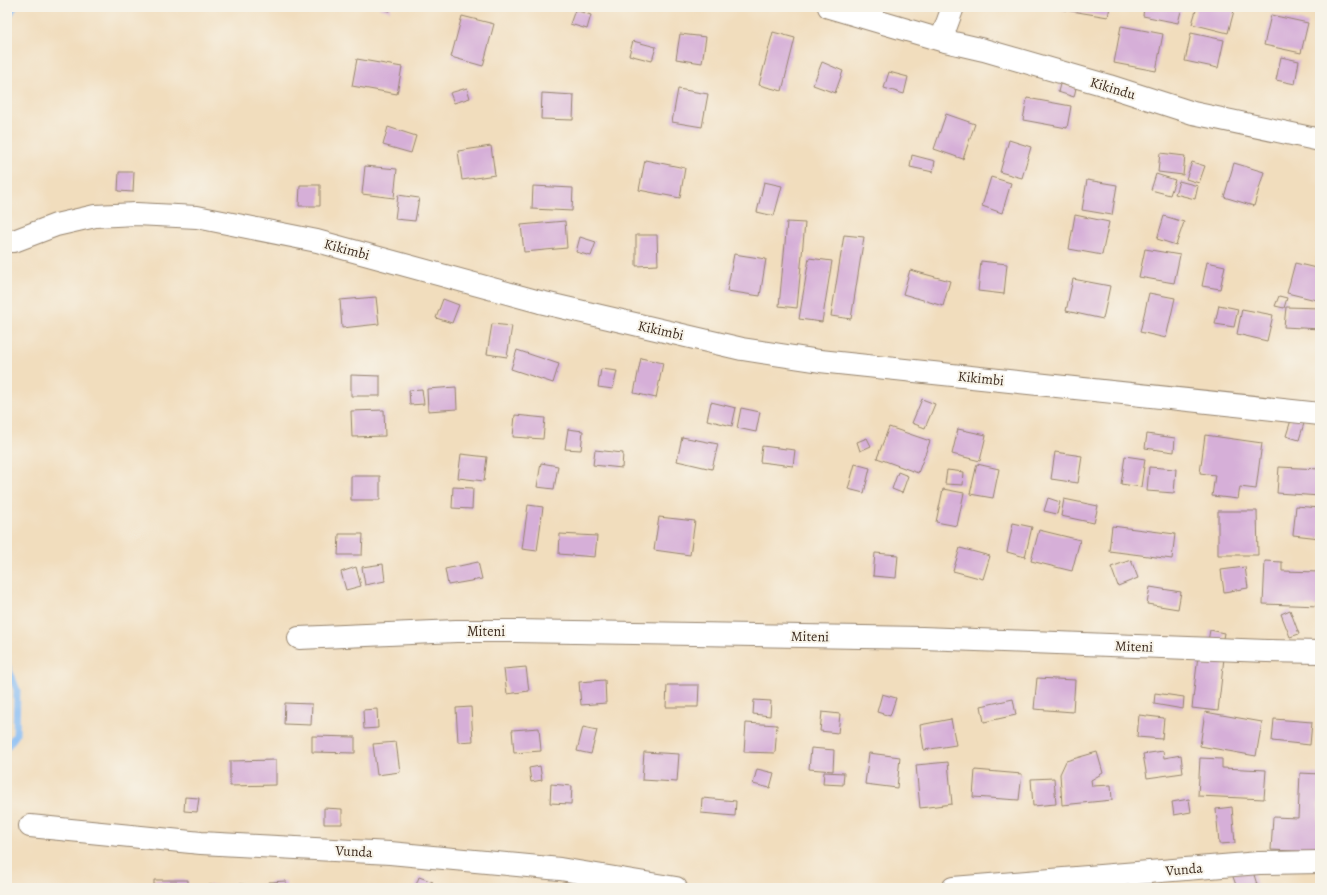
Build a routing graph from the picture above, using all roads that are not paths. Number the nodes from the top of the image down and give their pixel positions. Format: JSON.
{"nodes":[{"id":1,"x":829,"y":7,"type":"edge"},
{"id":2,"x":953,"y":7,"type":"edge"},
{"id":3,"x":941,"y":40,"type":"junction"},
{"id":4,"x":1320,"y":140,"type":"edge"},
{"id":5,"x":10,"y":241,"type":"edge"},
{"id":6,"x":1320,"y":414,"type":"edge"},
{"id":7,"x":299,"y":638,"type":"dead end"},
{"id":8,"x":1320,"y":652,"type":"edge"},
{"id":9,"x":30,"y":826,"type":"dead end"},
{"id":10,"x":1320,"y":862,"type":"edge"},
{"id":11,"x":676,"y":888,"type":"edge"},
{"id":12,"x":953,"y":888,"type":"edge"}],
"edges":[{"from":1,"to":3,"type":"street","name":"Kikindu"},
{"from":2,"to":3,"type":"street"},
{"from":3,"to":4,"type":"street","name":"Kikindu"},
{"from":5,"to":6,"type":"street","name":"Kikimbi"},
{"from":7,"to":8,"type":"street","name":"Miteni"},
{"from":9,"to":11,"type":"street","name":"Vunda"},
{"from":10,"to":12,"type":"street","name":"Vunda"}]}
